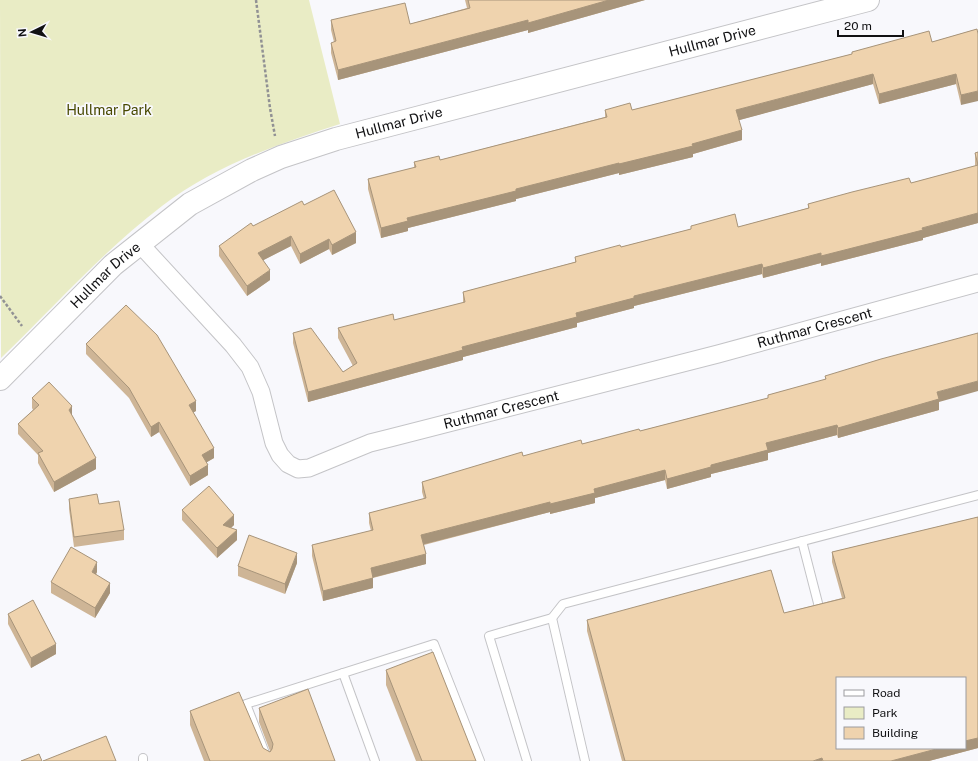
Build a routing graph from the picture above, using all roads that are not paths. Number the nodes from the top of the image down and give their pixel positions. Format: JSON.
{"nodes":[{"id":1,"x":868,"y":0,"type":"edge"},
{"id":2,"x":140,"y":244,"type":"junction"},
{"id":3,"x":978,"y":283,"type":"edge"},
{"id":4,"x":0,"y":379,"type":"edge"},
{"id":5,"x":978,"y":495,"type":"edge"},
{"id":6,"x":802,"y":541,"type":"junction"},
{"id":7,"x":819,"y":607,"type":"edge"},
{"id":8,"x":552,"y":618,"type":"junction"},
{"id":9,"x":343,"y":673,"type":"junction"},
{"id":10,"x":268,"y":761,"type":"edge"},
{"id":11,"x":375,"y":761,"type":"edge"},
{"id":12,"x":480,"y":761,"type":"edge"},
{"id":13,"x":527,"y":761,"type":"edge"},
{"id":14,"x":584,"y":761,"type":"edge"}],
"edges":[{"from":1,"to":2,"type":"street","name":"Hullmar Drive"},
{"from":2,"to":3,"type":"street","name":"Ruthmar Crescent"},
{"from":2,"to":4,"type":"street","name":"Hullmar Drive"},
{"from":5,"to":6,"type":"lane"},
{"from":6,"to":7,"type":"lane"},
{"from":6,"to":8,"type":"lane"},
{"from":8,"to":13,"type":"lane"},
{"from":8,"to":14,"type":"lane"},
{"from":9,"to":10,"type":"lane"},
{"from":9,"to":11,"type":"lane"},
{"from":9,"to":12,"type":"lane"}]}
